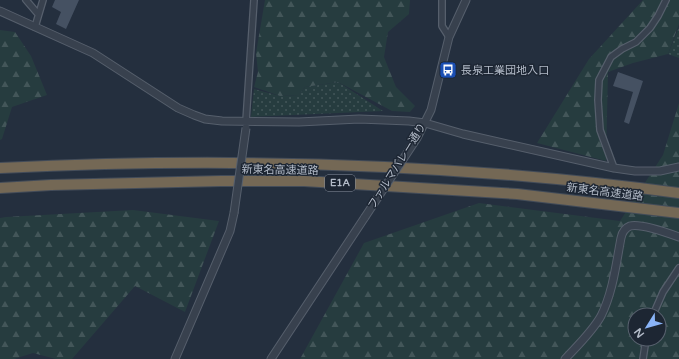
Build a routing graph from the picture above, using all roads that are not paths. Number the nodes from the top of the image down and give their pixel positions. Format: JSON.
{"nodes":[{"id":1,"x":26,"y":0,"type":"edge"},
{"id":2,"x":42,"y":0,"type":"edge"},
{"id":3,"x":254,"y":0,"type":"edge"},
{"id":4,"x":442,"y":0,"type":"edge"},
{"id":5,"x":466,"y":0,"type":"edge"},
{"id":6,"x":666,"y":0,"type":"edge"},
{"id":7,"x":0,"y":11,"type":"edge"},
{"id":8,"x":38,"y":14,"type":"junction"},
{"id":9,"x":35,"y":27,"type":"junction"},
{"id":10,"x":449,"y":37,"type":"junction"},
{"id":11,"x":246,"y":124,"type":"junction"},
{"id":12,"x":425,"y":124,"type":"junction"},
{"id":13,"x":679,"y":167,"type":"edge"},
{"id":14,"x":0,"y":168,"type":"edge"},
{"id":15,"x":614,"y":168,"type":"junction"},
{"id":16,"x":0,"y":188,"type":"edge"},
{"id":17,"x":679,"y":193,"type":"edge"},
{"id":18,"x":679,"y":214,"type":"edge"},
{"id":19,"x":679,"y":237,"type":"edge"},
{"id":20,"x":679,"y":268,"type":"edge"},
{"id":21,"x":656,"y":307,"type":"edge"},
{"id":22,"x":645,"y":347,"type":"edge"},
{"id":23,"x":175,"y":359,"type":"edge"},
{"id":24,"x":271,"y":359,"type":"edge"},
{"id":25,"x":565,"y":359,"type":"edge"},
{"id":26,"x":643,"y":359,"type":"edge"}],
"edges":[{"from":1,"to":8,"type":"street"},
{"from":2,"to":8,"type":"street"},
{"from":3,"to":11,"type":"street"},
{"from":4,"to":10,"type":"street"},
{"from":5,"to":10,"type":"street","name":"ファルマバレー通り"},
{"from":6,"to":15,"type":"street"},
{"from":7,"to":9,"type":"street"},
{"from":8,"to":9,"type":"street"},
{"from":9,"to":11,"type":"street"},
{"from":10,"to":12,"type":"street","name":"ファルマバレー通り"},
{"from":11,"to":12,"type":"street"},
{"from":11,"to":23,"type":"street","bridge":true},
{"from":12,"to":15,"type":"street"},
{"from":12,"to":24,"type":"street","name":"ファルマバレー通り","bridge":true},
{"from":13,"to":15,"type":"street"},
{"from":14,"to":17,"type":"highway","name":"新東名高速道路","number":"E1A"},
{"from":16,"to":18,"type":"highway","name":"新東名高速道路","number":"E1A"},
{"from":19,"to":25,"type":"street"},
{"from":20,"to":21,"type":"street"},
{"from":22,"to":26,"type":"street"}]}
